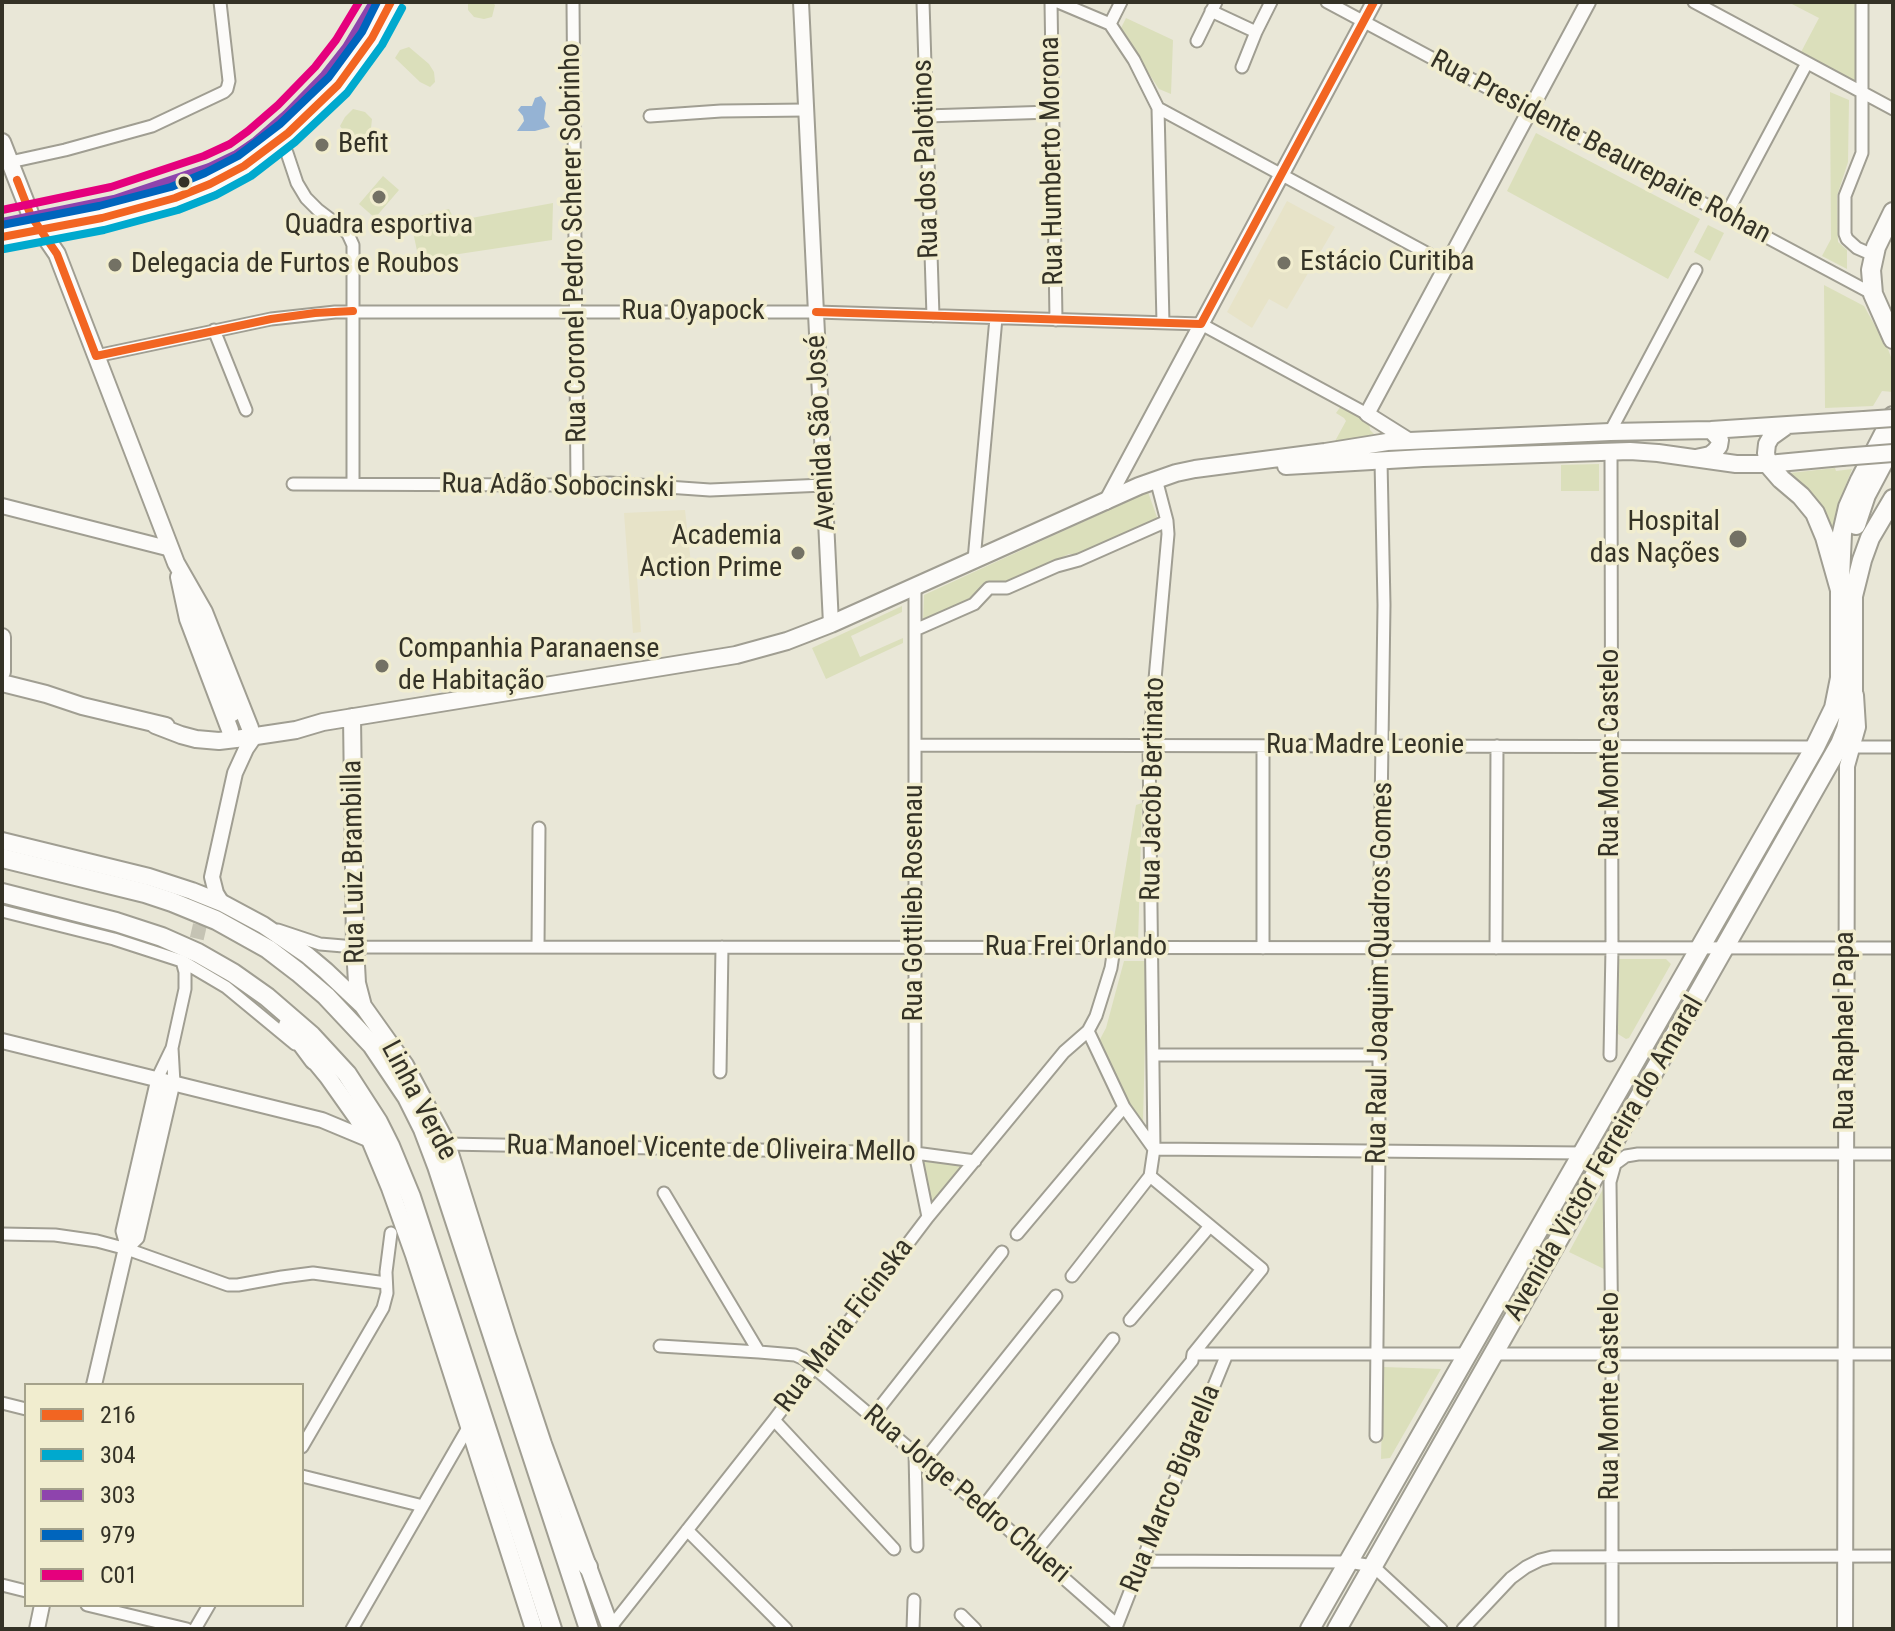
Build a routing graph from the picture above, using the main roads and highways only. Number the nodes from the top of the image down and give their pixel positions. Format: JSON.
{"nodes":[{"id":1,"x":391,"y":2,"type":"edge"},
{"id":2,"x":2,"y":142,"type":"edge"},
{"id":3,"x":6,"y":164,"type":"edge"},
{"id":4,"x":1893,"y":212,"type":"edge"},
{"id":5,"x":70,"y":224,"type":"junction"},
{"id":6,"x":40,"y":231,"type":"junction"},
{"id":7,"x":2,"y":237,"type":"edge"},
{"id":8,"x":57,"y":254,"type":"junction"},
{"id":9,"x":1893,"y":339,"type":"edge"},
{"id":10,"x":1893,"y":417,"type":"edge"},
{"id":11,"x":1786,"y":426,"type":"junction"},
{"id":12,"x":1711,"y":430,"type":"junction"},
{"id":13,"x":1888,"y":440,"type":"edge"},
{"id":14,"x":1893,"y":453,"type":"edge"},
{"id":15,"x":1695,"y":459,"type":"junction"},
{"id":16,"x":1232,"y":464,"type":"junction"},
{"id":17,"x":1768,"y":464,"type":"junction"},
{"id":18,"x":1893,"y":499,"type":"edge"},
{"id":19,"x":174,"y":556,"type":"junction"},
{"id":20,"x":1846,"y":593,"type":"junction"},
{"id":21,"x":2,"y":637,"type":"edge"},
{"id":22,"x":2,"y":672,"type":"edge"},
{"id":23,"x":2,"y":683,"type":"edge"},
{"id":24,"x":1846,"y":686,"type":"junction"},
{"id":25,"x":2,"y":691,"type":"edge"},
{"id":26,"x":82,"y":706,"type":"junction"},
{"id":27,"x":352,"y":717,"type":"junction"},
{"id":28,"x":227,"y":728,"type":"junction"},
{"id":29,"x":252,"y":732,"type":"junction"},
{"id":30,"x":2,"y":841,"type":"edge"},
{"id":31,"x":2,"y":858,"type":"edge"},
{"id":32,"x":2,"y":893,"type":"edge"},
{"id":33,"x":267,"y":997,"type":"junction"},
{"id":34,"x":363,"y":1006,"type":"junction"},
{"id":35,"x":314,"y":1060,"type":"joint"},
{"id":36,"x":548,"y":1506,"type":"junction"},
{"id":37,"x":588,"y":1567,"type":"junction"},
{"id":38,"x":610,"y":1628,"type":"edge"},
{"id":39,"x":534,"y":1629,"type":"edge"},
{"id":40,"x":552,"y":1629,"type":"edge"},
{"id":41,"x":589,"y":1629,"type":"edge"},
{"id":42,"x":1310,"y":1629,"type":"edge"},
{"id":43,"x":1337,"y":1629,"type":"edge"}],
"edges":[{"from":1,"to":5,"type":"main road"},
{"from":2,"to":3,"type":"main road"},
{"from":3,"to":6,"type":"main road"},
{"from":4,"to":9,"type":"main road"},
{"from":5,"to":6,"type":"main road"},
{"from":5,"to":8,"type":"main road"},
{"from":6,"to":7,"type":"main road"},
{"from":6,"to":8,"type":"main road"},
{"from":8,"to":19,"type":"main road"},
{"from":10,"to":11,"type":"main road","bridge":true},
{"from":10,"to":13,"type":"main road","name":"Rua Raphael Papa"},
{"from":11,"to":12,"type":"main road"},
{"from":11,"to":17,"type":"main road"},
{"from":12,"to":15,"type":"main road"},
{"from":12,"to":16,"type":"main road"},
{"from":13,"to":20,"type":"main road","name":"Rua Raphael Papa"},
{"from":14,"to":17,"type":"main road","bridge":true},
{"from":15,"to":16,"type":"main road"},
{"from":15,"to":17,"type":"main road"},
{"from":16,"to":27,"type":"main road"},
{"from":17,"to":20,"type":"main road"},
{"from":18,"to":20,"type":"main road"},
{"from":19,"to":28,"type":"main road"},
{"from":19,"to":29,"type":"main road"},
{"from":20,"to":24,"type":"main road","name":"Rua Raphael Papa"},
{"from":21,"to":22,"type":"main road"},
{"from":23,"to":26,"type":"main road"},
{"from":24,"to":42,"type":"main road","name":"Avenida Victor Ferreira do Amaral"},
{"from":24,"to":43,"type":"main road","name":"Avenida Victor Ferreira do Amaral"},
{"from":25,"to":26,"type":"main road"},
{"from":26,"to":28,"type":"main road"},
{"from":27,"to":29,"type":"main road"},
{"from":27,"to":34,"type":"main road","name":"Rua Luiz Brambilla"},
{"from":28,"to":29,"type":"main road"},
{"from":30,"to":34,"type":"main road","name":"Linha Verde"},
{"from":31,"to":36,"type":"main road","name":"Linha Verde"},
{"from":32,"to":33,"type":"main road","name":"Linha Verde"},
{"from":33,"to":35,"type":"main road"},
{"from":33,"to":40,"type":"main road","name":"Linha Verde"},
{"from":34,"to":37,"type":"main road","name":"Linha Verde"},
{"from":35,"to":39,"type":"main road"},
{"from":36,"to":37,"type":"main road"},
{"from":36,"to":41,"type":"main road","name":"Linha Verde"},
{"from":37,"to":38,"type":"main road","name":"Linha Verde"}]}
